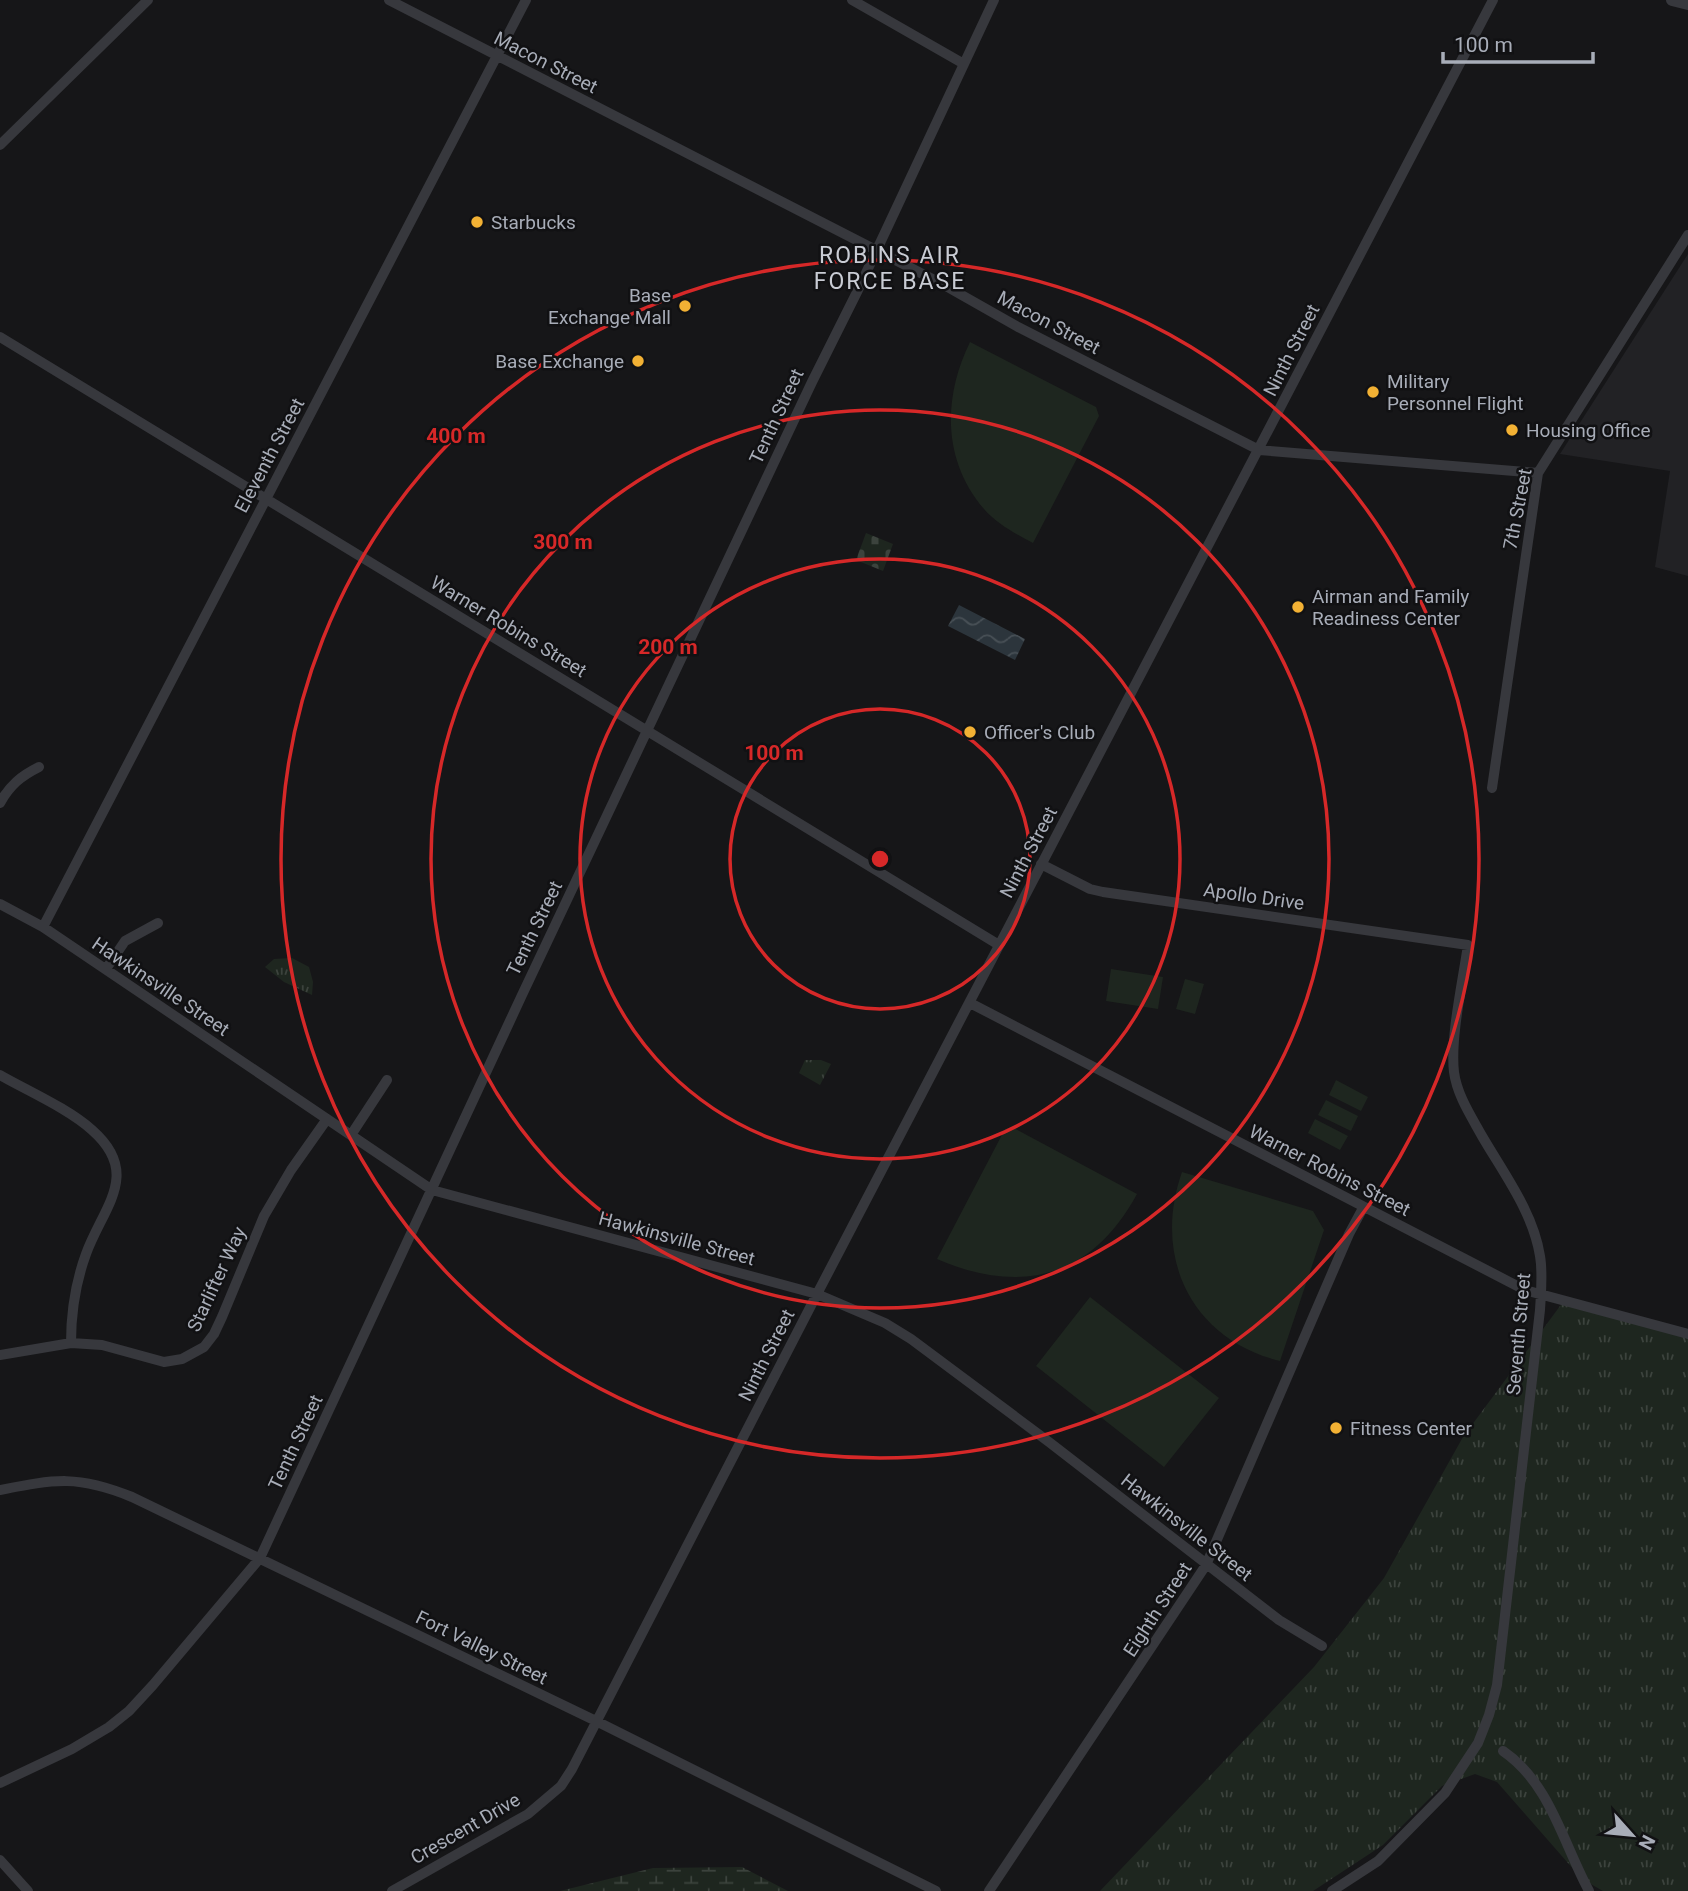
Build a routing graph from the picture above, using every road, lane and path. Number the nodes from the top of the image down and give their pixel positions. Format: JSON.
{"nodes":[{"id":1,"x":148,"y":0,"type":"edge"},
{"id":2,"x":388,"y":0,"type":"edge"},
{"id":3,"x":526,"y":0,"type":"edge"},
{"id":4,"x":852,"y":0,"type":"edge"},
{"id":5,"x":994,"y":0,"type":"edge"},
{"id":6,"x":1493,"y":0,"type":"edge"},
{"id":7,"x":1672,"y":0,"type":"edge"},
{"id":8,"x":1688,"y":4,"type":"edge"},
{"id":9,"x":497,"y":57,"type":"junction"},
{"id":10,"x":964,"y":64,"type":"junction"},
{"id":11,"x":0,"y":145,"type":"edge"},
{"id":12,"x":1688,"y":235,"type":"edge"},
{"id":13,"x":876,"y":251,"type":"junction"},
{"id":14,"x":0,"y":337,"type":"edge"},
{"id":15,"x":1259,"y":450,"type":"junction"},
{"id":16,"x":1538,"y":473,"type":"junction"},
{"id":17,"x":266,"y":498,"type":"junction"},
{"id":18,"x":648,"y":731,"type":"junction"},
{"id":19,"x":39,"y":767,"type":"dead end"},
{"id":20,"x":1492,"y":788,"type":"dead end"},
{"id":21,"x":0,"y":803,"type":"edge"},
{"id":22,"x":1041,"y":864,"type":"junction"},
{"id":23,"x":0,"y":904,"type":"edge"},
{"id":24,"x":158,"y":923,"type":"dead end"},
{"id":25,"x":43,"y":927,"type":"junction"},
{"id":26,"x":1468,"y":944,"type":"joint"},
{"id":27,"x":999,"y":945,"type":"junction"},
{"id":28,"x":106,"y":969,"type":"junction"},
{"id":29,"x":970,"y":1003,"type":"junction"},
{"id":30,"x":0,"y":1075,"type":"edge"},
{"id":31,"x":387,"y":1080,"type":"dead end"},
{"id":32,"x":327,"y":1119,"type":"junction"},
{"id":33,"x":351,"y":1135,"type":"junction"},
{"id":34,"x":432,"y":1190,"type":"junction"},
{"id":35,"x":1363,"y":1208,"type":"junction"},
{"id":36,"x":817,"y":1294,"type":"junction"},
{"id":37,"x":1541,"y":1295,"type":"junction"},
{"id":38,"x":1688,"y":1334,"type":"edge"},
{"id":39,"x":71,"y":1343,"type":"junction"},
{"id":40,"x":0,"y":1355,"type":"edge"},
{"id":41,"x":0,"y":1490,"type":"edge"},
{"id":42,"x":260,"y":1558,"type":"junction"},
{"id":43,"x":1206,"y":1565,"type":"junction"},
{"id":44,"x":1322,"y":1646,"type":"dead end"},
{"id":45,"x":596,"y":1721,"type":"junction"},
{"id":46,"x":1503,"y":1751,"type":"dead end"},
{"id":47,"x":0,"y":1783,"type":"edge"},
{"id":48,"x":0,"y":1860,"type":"edge"},
{"id":49,"x":28,"y":1891,"type":"edge"},
{"id":50,"x":392,"y":1891,"type":"edge"},
{"id":51,"x":936,"y":1891,"type":"edge"},
{"id":52,"x":989,"y":1891,"type":"edge"},
{"id":53,"x":1332,"y":1891,"type":"edge"},
{"id":54,"x":1589,"y":1891,"type":"edge"}],
"edges":[{"from":1,"to":11,"type":"street"},
{"from":2,"to":9,"type":"street","name":"Macon Street"},
{"from":3,"to":9,"type":"street","name":"Eleventh Street"},
{"from":4,"to":10,"type":"street"},
{"from":5,"to":10,"type":"street","name":"Tenth Street"},
{"from":6,"to":15,"type":"street","name":"Ninth Street"},
{"from":7,"to":8,"type":"street"},
{"from":9,"to":13,"type":"street","name":"Macon Street"},
{"from":9,"to":17,"type":"street","name":"Eleventh Street"},
{"from":10,"to":13,"type":"street","name":"Tenth Street"},
{"from":12,"to":16,"type":"street","name":"7th Street"},
{"from":13,"to":15,"type":"street","name":"Macon Street"},
{"from":13,"to":18,"type":"street","name":"Tenth Street"},
{"from":14,"to":17,"type":"street","name":"Warner Robins Street"},
{"from":15,"to":16,"type":"street","name":"Macon Street"},
{"from":15,"to":22,"type":"street","name":"Ninth Street"},
{"from":16,"to":20,"type":"street","name":"7th Street"},
{"from":17,"to":18,"type":"street","name":"Warner Robins Street"},
{"from":17,"to":25,"type":"street","name":"Eleventh Street"},
{"from":18,"to":27,"type":"street","name":"Warner Robins Street"},
{"from":18,"to":34,"type":"street","name":"Tenth Street"},
{"from":19,"to":21,"type":"street"},
{"from":22,"to":26,"type":"street","name":"Apollo Drive"},
{"from":22,"to":27,"type":"street","name":"Ninth Street"},
{"from":23,"to":25,"type":"street","name":"Hawkinsville Street"},
{"from":24,"to":28,"type":"street"},
{"from":25,"to":28,"type":"street","name":"Hawkinsville Street"},
{"from":26,"to":37,"type":"street","name":"Seventh Street"},
{"from":27,"to":29,"type":"street","name":"Ninth Street"},
{"from":28,"to":32,"type":"street","name":"Hawkinsville Street"},
{"from":29,"to":35,"type":"street","name":"Warner Robins Street"},
{"from":29,"to":36,"type":"street","name":"Ninth Street"},
{"from":30,"to":39,"type":"street"},
{"from":31,"to":33,"type":"street"},
{"from":32,"to":33,"type":"street","name":"Hawkinsville Street"},
{"from":32,"to":39,"type":"street","name":"Starlifter Way"},
{"from":33,"to":34,"type":"street","name":"Hawkinsville Street"},
{"from":34,"to":36,"type":"street","name":"Hawkinsville Street"},
{"from":34,"to":42,"type":"street","name":"Tenth Street"},
{"from":35,"to":37,"type":"street","name":"Warner Robins Street"},
{"from":35,"to":43,"type":"street","name":"Eighth Street"},
{"from":36,"to":43,"type":"street","name":"Hawkinsville Street"},
{"from":36,"to":45,"type":"street","name":"Ninth Street"},
{"from":37,"to":38,"type":"street","name":"Warner Robins Street"},
{"from":37,"to":53,"type":"street","name":"Seventh Street"},
{"from":39,"to":40,"type":"street","name":"Starlifter Way"},
{"from":41,"to":42,"type":"street","name":"Fort Valley Street"},
{"from":42,"to":45,"type":"street","name":"Fort Valley Street"},
{"from":42,"to":47,"type":"street","name":"Tenth Street"},
{"from":43,"to":44,"type":"street","name":"Hawkinsville Street"},
{"from":43,"to":52,"type":"street","name":"Eighth Street"},
{"from":45,"to":50,"type":"street","name":"Crescent Drive"},
{"from":45,"to":51,"type":"street","name":"Fort Valley Street"},
{"from":46,"to":54,"type":"street"},
{"from":48,"to":49,"type":"street"}]}
